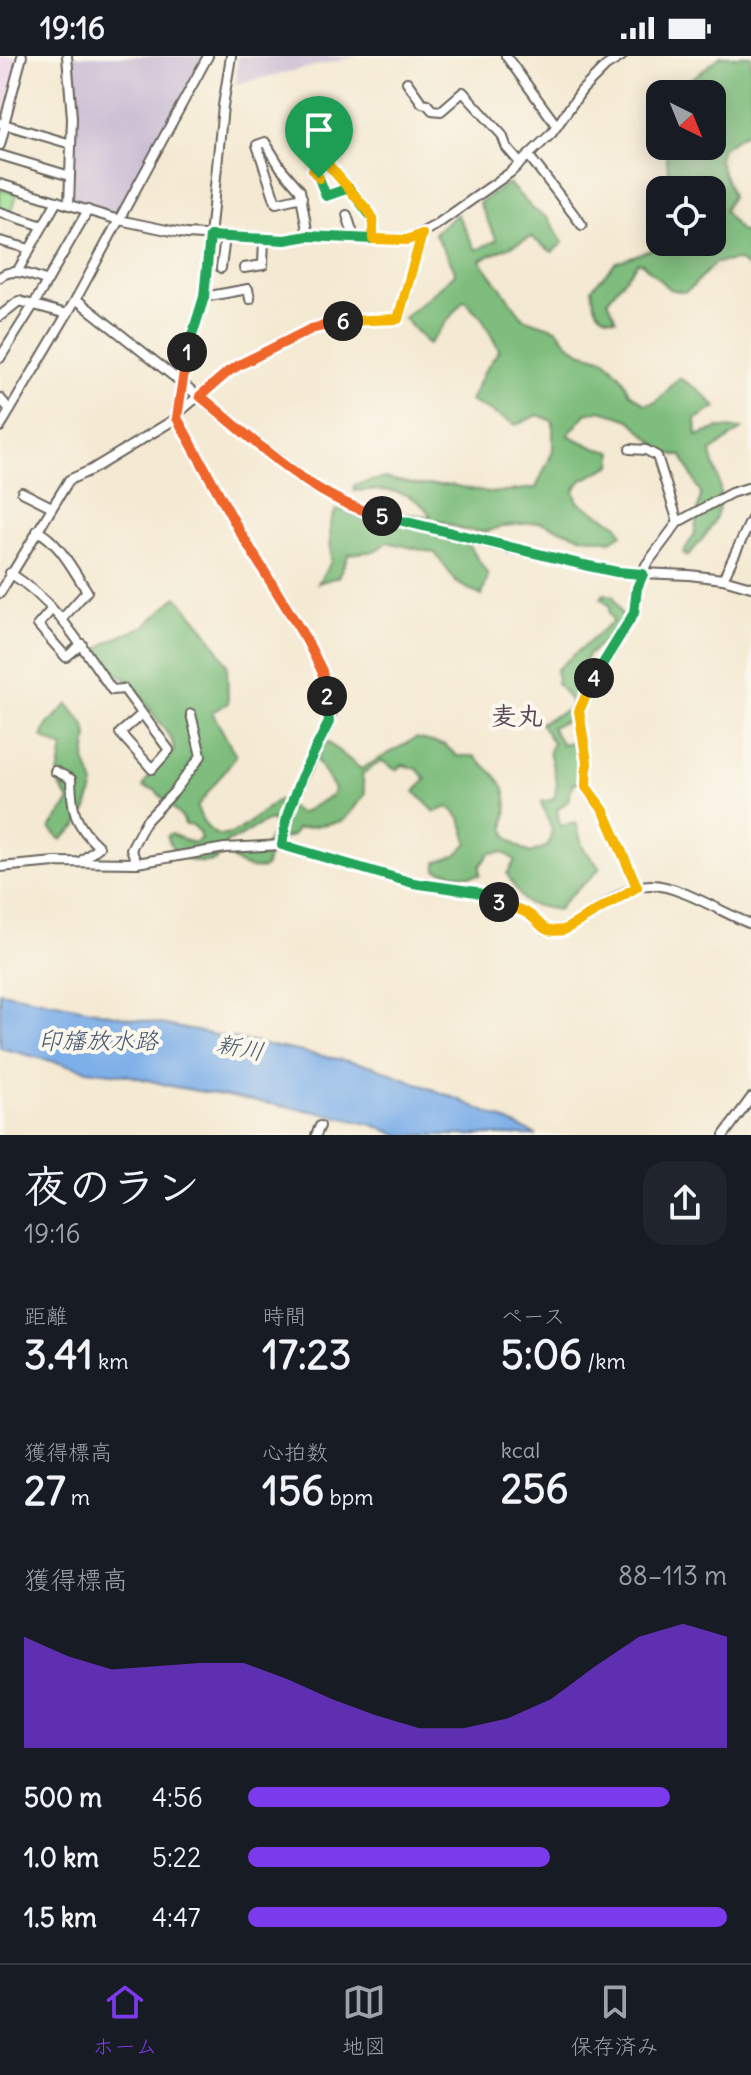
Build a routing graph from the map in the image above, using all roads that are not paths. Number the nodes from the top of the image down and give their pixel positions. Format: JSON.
{"nodes":[{"id":1,"x":22,"y":56,"type":"edge"},
{"id":2,"x":67,"y":56,"type":"edge"},
{"id":3,"x":208,"y":56,"type":"edge"},
{"id":4,"x":231,"y":56,"type":"edge"},
{"id":5,"x":506,"y":56,"type":"edge"},
{"id":6,"x":622,"y":56,"type":"edge"},
{"id":7,"x":407,"y":82,"type":"dead end"},
{"id":8,"x":3,"y":125,"type":"edge"},
{"id":9,"x":557,"y":126,"type":"junction"},
{"id":10,"x":71,"y":144,"type":"junction"},
{"id":11,"x":0,"y":145,"type":"edge"},
{"id":12,"x":0,"y":155,"type":"edge"},
{"id":13,"x":529,"y":156,"type":"junction"},
{"id":14,"x":520,"y":163,"type":"junction"},
{"id":15,"x":70,"y":176,"type":"junction"},
{"id":16,"x":0,"y":184,"type":"edge"},
{"id":17,"x":349,"y":188,"type":"junction"},
{"id":18,"x":302,"y":197,"type":"junction"},
{"id":19,"x":57,"y":201,"type":"junction"},
{"id":20,"x":69,"y":205,"type":"junction"},
{"id":21,"x":88,"y":210,"type":"junction"},
{"id":22,"x":0,"y":212,"type":"edge"},
{"id":23,"x":347,"y":215,"type":"dead end"},
{"id":24,"x":119,"y":220,"type":"junction"},
{"id":25,"x":582,"y":225,"type":"dead end"},
{"id":26,"x":43,"y":226,"type":"junction"},
{"id":27,"x":422,"y":234,"type":"junction"},
{"id":28,"x":210,"y":236,"type":"junction"},
{"id":29,"x":308,"y":236,"type":"junction"},
{"id":30,"x":225,"y":237,"type":"junction"},
{"id":31,"x":354,"y":237,"type":"junction"},
{"id":32,"x":264,"y":238,"type":"junction"},
{"id":33,"x":373,"y":239,"type":"junction"},
{"id":34,"x":0,"y":241,"type":"edge"},
{"id":35,"x":30,"y":249,"type":"junction"},
{"id":36,"x":221,"y":268,"type":"dead end"},
{"id":37,"x":244,"y":268,"type":"dead end"},
{"id":38,"x":17,"y":272,"type":"junction"},
{"id":39,"x":0,"y":277,"type":"edge"},
{"id":40,"x":48,"y":281,"type":"junction"},
{"id":41,"x":204,"y":297,"type":"junction"},
{"id":42,"x":76,"y":299,"type":"junction"},
{"id":43,"x":250,"y":299,"type":"dead end"},
{"id":44,"x":34,"y":304,"type":"junction"},
{"id":45,"x":67,"y":314,"type":"junction"},
{"id":46,"x":0,"y":316,"type":"edge"},
{"id":47,"x":0,"y":358,"type":"edge"},
{"id":48,"x":182,"y":382,"type":"junction"},
{"id":49,"x":200,"y":396,"type":"junction"},
{"id":50,"x":0,"y":398,"type":"edge"},
{"id":51,"x":10,"y":410,"type":"junction"},
{"id":52,"x":177,"y":416,"type":"junction"},
{"id":53,"x":0,"y":427,"type":"edge"},
{"id":54,"x":630,"y":449,"type":"dead end"},
{"id":55,"x":751,"y":487,"type":"edge"},
{"id":56,"x":22,"y":492,"type":"dead end"},
{"id":57,"x":52,"y":507,"type":"junction"},
{"id":58,"x":751,"y":520,"type":"edge"},
{"id":59,"x":678,"y":522,"type":"junction"},
{"id":60,"x":37,"y":531,"type":"junction"},
{"id":61,"x":10,"y":573,"type":"junction"},
{"id":62,"x":643,"y":574,"type":"junction"},
{"id":63,"x":723,"y":579,"type":"junction"},
{"id":64,"x":751,"y":587,"type":"edge"},
{"id":65,"x":0,"y":593,"type":"edge"},
{"id":66,"x":52,"y":609,"type":"junction"},
{"id":67,"x":62,"y":619,"type":"junction"},
{"id":68,"x":82,"y":644,"type":"junction"},
{"id":69,"x":142,"y":714,"type":"junction"},
{"id":70,"x":191,"y":714,"type":"dead end"},
{"id":71,"x":55,"y":771,"type":"dead end"},
{"id":72,"x":282,"y":845,"type":"junction"},
{"id":73,"x":79,"y":862,"type":"junction"},
{"id":74,"x":137,"y":863,"type":"junction"},
{"id":75,"x":0,"y":867,"type":"edge"},
{"id":76,"x":637,"y":887,"type":"junction"},
{"id":77,"x":751,"y":924,"type":"edge"},
{"id":78,"x":751,"y":1098,"type":"edge"},
{"id":79,"x":724,"y":1135,"type":"edge"}],
"edges":[{"from":1,"to":8,"type":"street"},
{"from":2,"to":10,"type":"street"},
{"from":3,"to":24,"type":"street"},
{"from":4,"to":28,"type":"street"},
{"from":5,"to":9,"type":"street"},
{"from":6,"to":9,"type":"street"},
{"from":7,"to":14,"type":"street"},
{"from":8,"to":10,"type":"street"},
{"from":8,"to":11,"type":"street"},
{"from":9,"to":13,"type":"street"},
{"from":10,"to":15,"type":"street"},
{"from":12,"to":15,"type":"street"},
{"from":13,"to":14,"type":"street"},
{"from":13,"to":25,"type":"street"},
{"from":14,"to":27,"type":"street"},
{"from":15,"to":20,"type":"street"},
{"from":16,"to":19,"type":"street"},
{"from":17,"to":17,"type":"street"},
{"from":17,"to":33,"type":"street"},
{"from":18,"to":18,"type":"street"},
{"from":18,"to":29,"type":"street"},
{"from":19,"to":20,"type":"street"},
{"from":19,"to":26,"type":"street"},
{"from":20,"to":21,"type":"street"},
{"from":21,"to":24,"type":"street"},
{"from":21,"to":40,"type":"street"},
{"from":22,"to":26,"type":"street"},
{"from":23,"to":31,"type":"street"},
{"from":24,"to":28,"type":"street"},
{"from":24,"to":42,"type":"street"},
{"from":26,"to":35,"type":"street"},
{"from":27,"to":33,"type":"street"},
{"from":27,"to":49,"type":"street"},
{"from":28,"to":30,"type":"street"},
{"from":28,"to":41,"type":"street"},
{"from":29,"to":31,"type":"street"},
{"from":29,"to":32,"type":"street"},
{"from":30,"to":32,"type":"street"},
{"from":30,"to":36,"type":"street"},
{"from":31,"to":33,"type":"street"},
{"from":32,"to":37,"type":"street"},
{"from":34,"to":35,"type":"street"},
{"from":35,"to":38,"type":"street"},
{"from":38,"to":39,"type":"street"},
{"from":38,"to":40,"type":"street"},
{"from":40,"to":44,"type":"street"},
{"from":41,"to":43,"type":"street"},
{"from":41,"to":48,"type":"street"},
{"from":42,"to":45,"type":"street"},
{"from":42,"to":48,"type":"street"},
{"from":44,"to":45,"type":"street"},
{"from":44,"to":46,"type":"street"},
{"from":44,"to":47,"type":"street"},
{"from":45,"to":51,"type":"street"},
{"from":48,"to":49,"type":"street"},
{"from":48,"to":52,"type":"street"},
{"from":49,"to":52,"type":"street"},
{"from":49,"to":62,"type":"street"},
{"from":50,"to":51,"type":"street"},
{"from":51,"to":53,"type":"street"},
{"from":52,"to":57,"type":"street"},
{"from":52,"to":72,"type":"street"},
{"from":54,"to":59,"type":"street"},
{"from":55,"to":59,"type":"street"},
{"from":56,"to":57,"type":"street"},
{"from":57,"to":60,"type":"street"},
{"from":58,"to":63,"type":"street"},
{"from":59,"to":62,"type":"street"},
{"from":60,"to":61,"type":"street"},
{"from":60,"to":67,"type":"street"},
{"from":61,"to":65,"type":"street"},
{"from":61,"to":66,"type":"street"},
{"from":62,"to":63,"type":"street"},
{"from":62,"to":76,"type":"street"},
{"from":63,"to":64,"type":"street"},
{"from":66,"to":67,"type":"street"},
{"from":66,"to":68,"type":"street"},
{"from":67,"to":68,"type":"street"},
{"from":68,"to":69,"type":"street"},
{"from":69,"to":69,"type":"street"},
{"from":70,"to":74,"type":"street"},
{"from":71,"to":73,"type":"street"},
{"from":72,"to":74,"type":"street"},
{"from":72,"to":76,"type":"street"},
{"from":73,"to":74,"type":"street"},
{"from":73,"to":75,"type":"street"},
{"from":76,"to":77,"type":"street"},
{"from":78,"to":79,"type":"street"}]}
